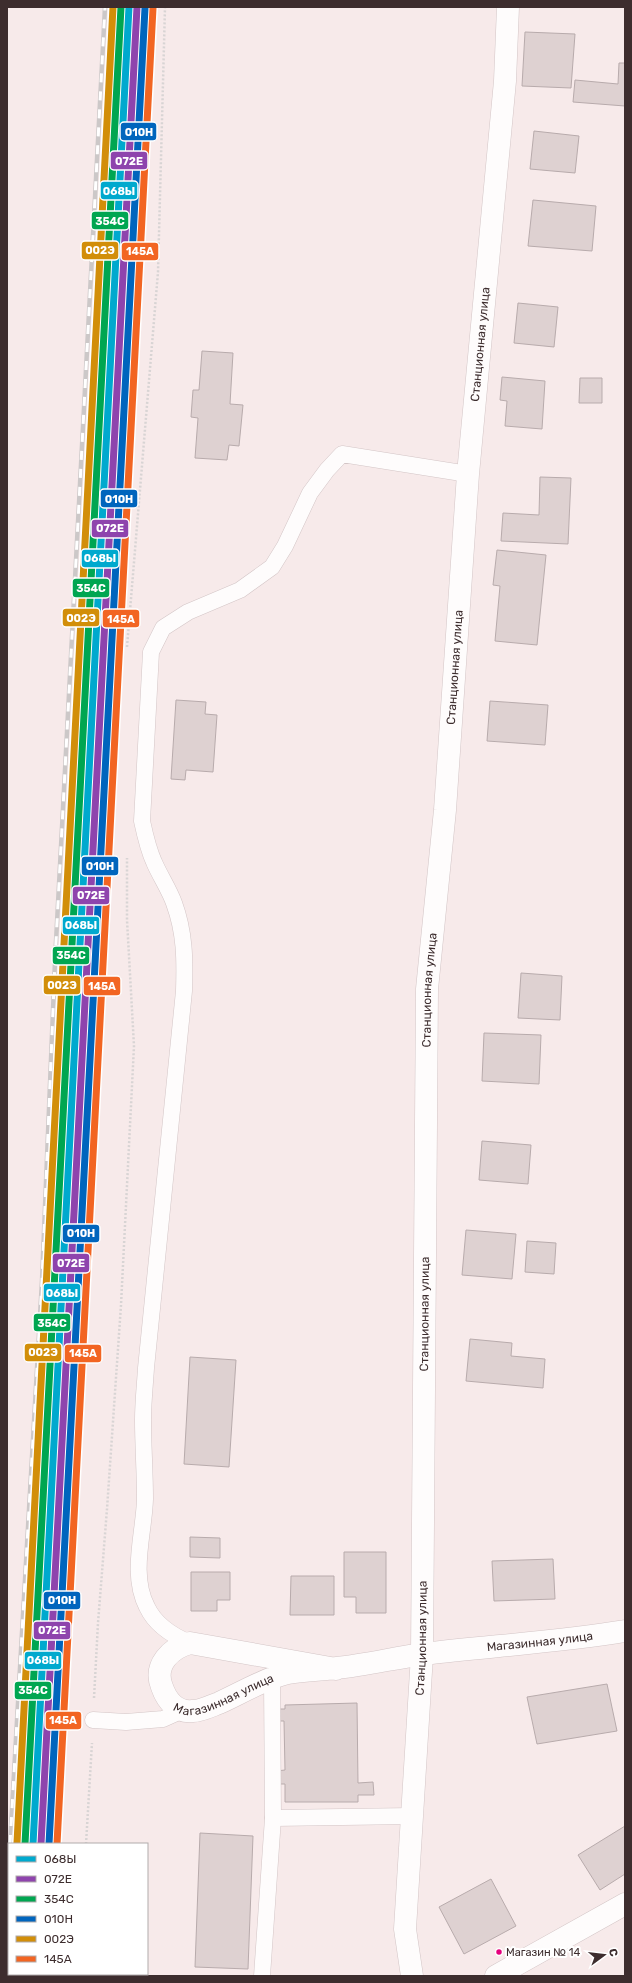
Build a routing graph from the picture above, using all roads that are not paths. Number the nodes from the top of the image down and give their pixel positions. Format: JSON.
{"nodes":[{"id":1,"x":508,"y":7,"type":"edge"},
{"id":2,"x":468,"y":474,"type":"junction"},
{"id":3,"x":625,"y":1631,"type":"edge"},
{"id":4,"x":190,"y":1643,"type":"junction"},
{"id":5,"x":422,"y":1655,"type":"junction"},
{"id":6,"x":336,"y":1668,"type":"junction"},
{"id":7,"x":272,"y":1679,"type":"junction"},
{"id":8,"x":183,"y":1710,"type":"junction"},
{"id":9,"x":93,"y":1720,"type":"road end"},
{"id":10,"x":412,"y":1816,"type":"junction"},
{"id":11,"x":273,"y":1818,"type":"junction"},
{"id":12,"x":625,"y":1904,"type":"edge"},
{"id":13,"x":262,"y":1976,"type":"edge"},
{"id":14,"x":412,"y":1976,"type":"edge"},
{"id":15,"x":496,"y":1976,"type":"edge"}],
"edges":[{"from":1,"to":2,"type":"street","name":"Станционная улица"},
{"from":2,"to":4,"type":"lane"},
{"from":2,"to":5,"type":"street","name":"Станционная улица"},
{"from":3,"to":5,"type":"street","name":"Магазинная улица"},
{"from":4,"to":6,"type":"street","name":"Магазинная улица"},
{"from":4,"to":8,"type":"street","name":"Магазинная улица"},
{"from":5,"to":6,"type":"street","name":"Магазинная улица"},
{"from":5,"to":10,"type":"street","name":"Станционная улица"},
{"from":6,"to":7,"type":"street","name":"Магазинная улица"},
{"from":7,"to":8,"type":"street","name":"Магазинная улица"},
{"from":7,"to":11,"type":"lane"},
{"from":8,"to":9,"type":"lane"},
{"from":10,"to":11,"type":"lane"},
{"from":10,"to":14,"type":"street","name":"Станционная улица"},
{"from":11,"to":13,"type":"lane"},
{"from":12,"to":15,"type":"street"}]}
